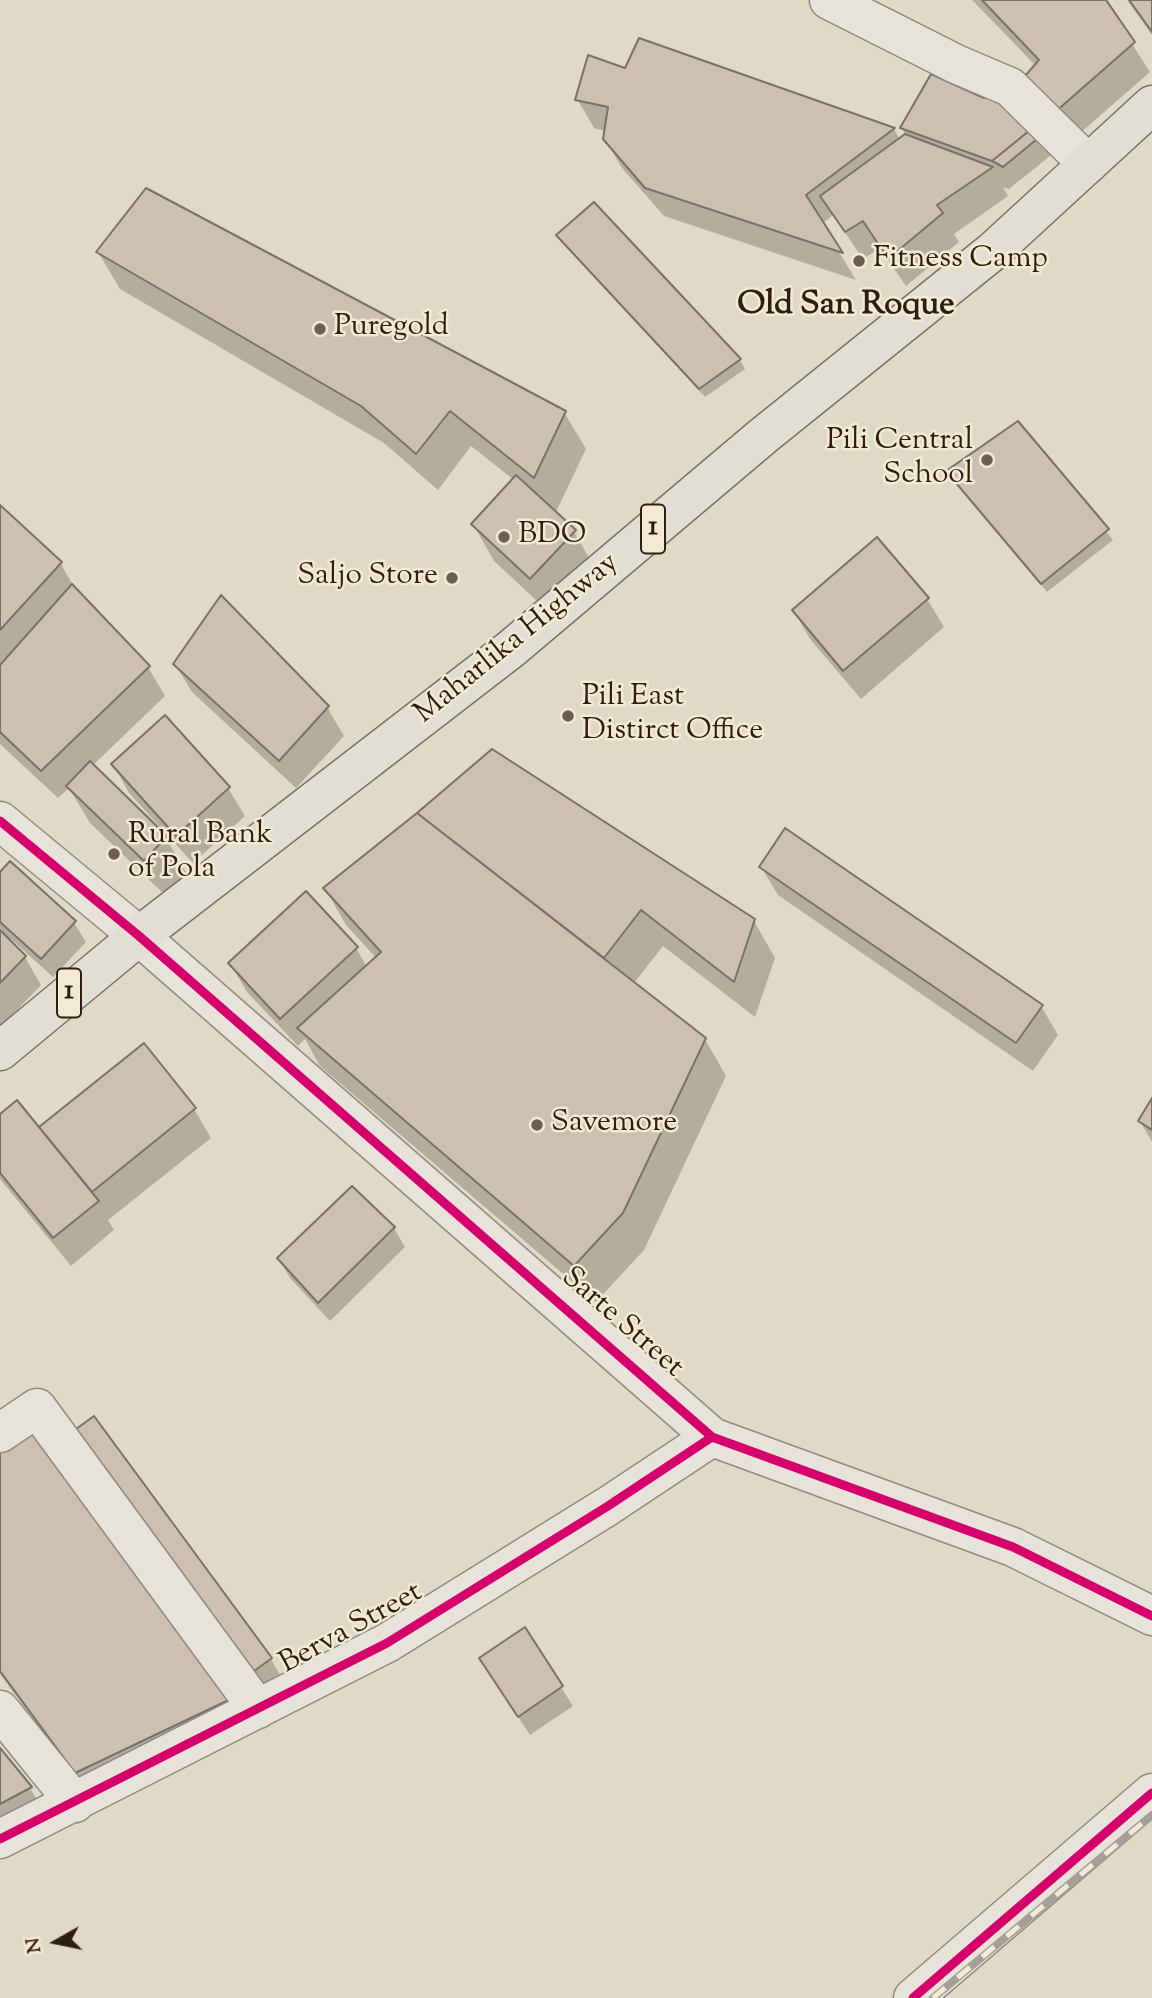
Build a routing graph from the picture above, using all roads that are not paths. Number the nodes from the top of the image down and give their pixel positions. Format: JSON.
{"nodes":[{"id":1,"x":829,"y":0,"type":"edge"},
{"id":2,"x":1152,"y":105,"type":"edge"},
{"id":3,"x":1088,"y":164,"type":"junction"},
{"id":4,"x":0,"y":821,"type":"edge"},
{"id":5,"x":139,"y":936,"type":"junction"},
{"id":6,"x":0,"y":1051,"type":"edge"},
{"id":7,"x":0,"y":1433,"type":"edge"},
{"id":8,"x":712,"y":1437,"type":"junction"},
{"id":9,"x":1152,"y":1616,"type":"edge"},
{"id":10,"x":258,"y":1709,"type":"junction"},
{"id":11,"x":0,"y":1710,"type":"edge"},
{"id":12,"x":1152,"y":1793,"type":"edge"},
{"id":13,"x":75,"y":1803,"type":"junction"},
{"id":14,"x":0,"y":1839,"type":"edge"},
{"id":15,"x":913,"y":1998,"type":"edge"}],
"edges":[{"from":1,"to":3,"type":"street"},
{"from":2,"to":3,"type":"main road","name":"Maharlika Highway","number":"1"},
{"from":3,"to":5,"type":"main road","name":"Maharlika Highway","number":"1"},
{"from":4,"to":5,"type":"street","name":"Sarte Street"},
{"from":5,"to":6,"type":"main road","name":"Maharlika Highway","number":"1"},
{"from":5,"to":8,"type":"street","name":"Sarte Street"},
{"from":7,"to":10,"type":"street"},
{"from":8,"to":9,"type":"street","name":"Sarte Street"},
{"from":8,"to":10,"type":"street","name":"Berva Street"},
{"from":10,"to":13,"type":"street","name":"Berva Street"},
{"from":11,"to":13,"type":"street"},
{"from":12,"to":15,"type":"street"},
{"from":13,"to":14,"type":"street","name":"Berva Street"}]}
